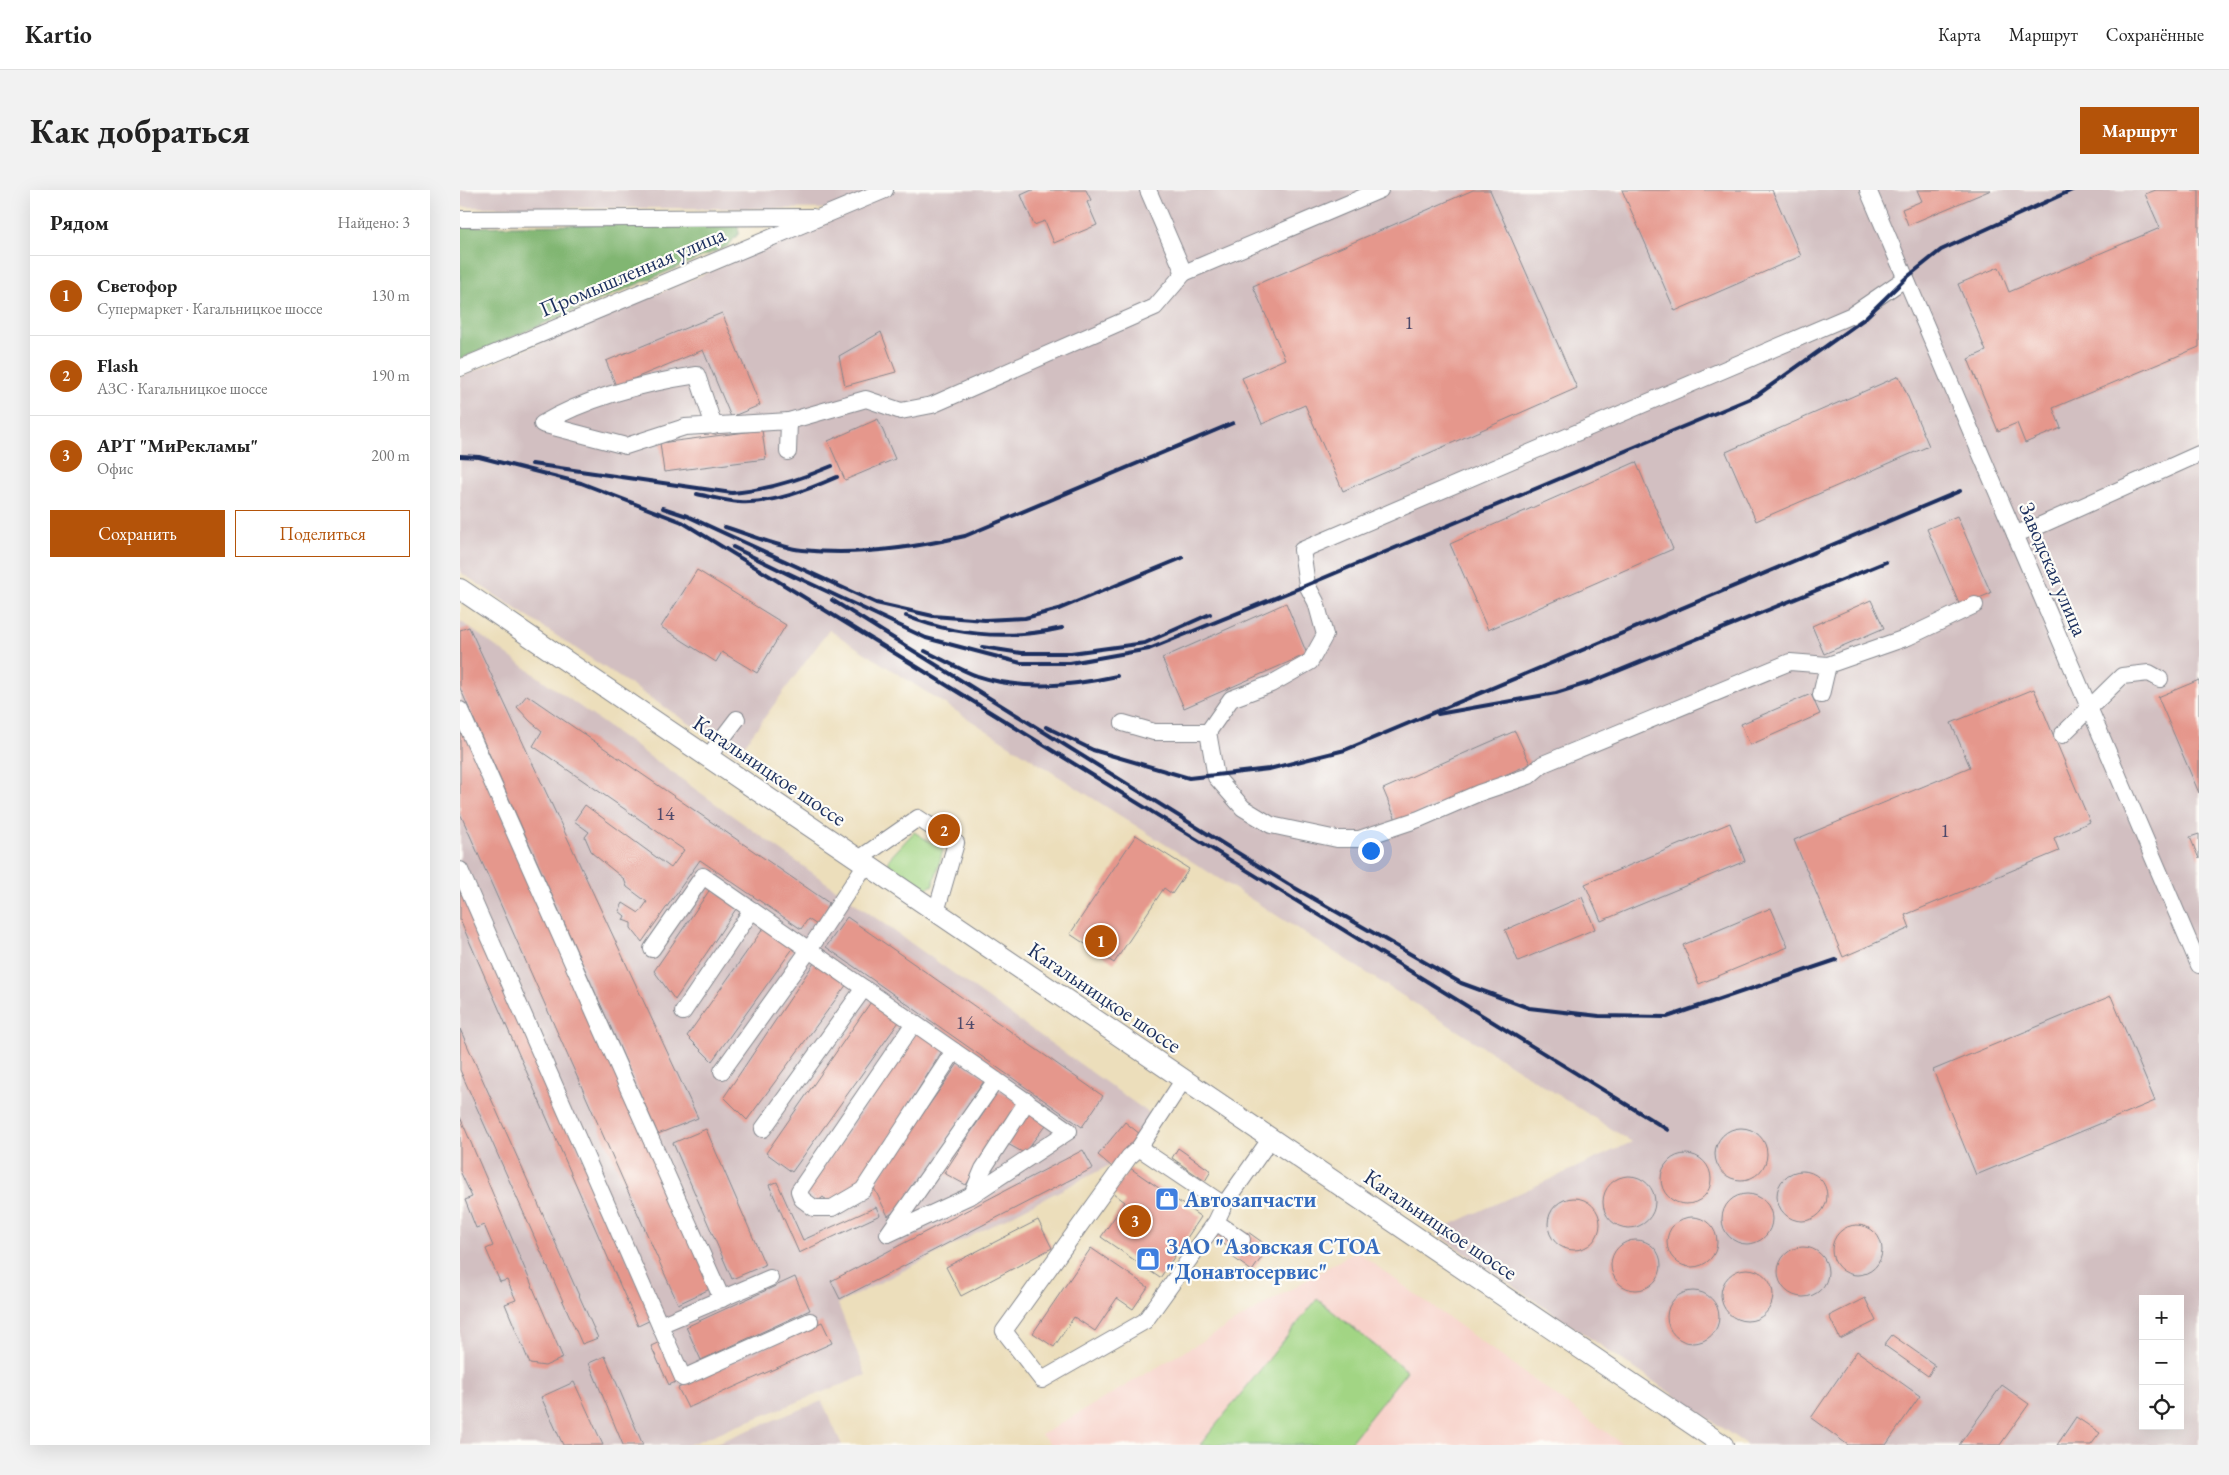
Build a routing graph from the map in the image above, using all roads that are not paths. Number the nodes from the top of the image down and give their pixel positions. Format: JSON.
{"nodes":[{"id":1,"x":885,"y":190,"type":"edge"},
{"id":2,"x":1148,"y":190,"type":"edge"},
{"id":3,"x":1380,"y":190,"type":"edge"},
{"id":4,"x":1868,"y":190,"type":"edge"},
{"id":5,"x":821,"y":216,"type":"junction"},
{"id":6,"x":460,"y":219,"type":"edge"},
{"id":7,"x":1184,"y":274,"type":"junction"},
{"id":8,"x":1906,"y":278,"type":"junction"},
{"id":9,"x":460,"y":368,"type":"edge"},
{"id":10,"x":789,"y":421,"type":"junction"},
{"id":11,"x":714,"y":426,"type":"junction"},
{"id":12,"x":788,"y":452,"type":"dead end"},
{"id":13,"x":2199,"y":454,"type":"edge"},
{"id":14,"x":2015,"y":534,"type":"junction"},
{"id":15,"x":460,"y":589,"type":"edge"},
{"id":16,"x":1975,"y":606,"type":"dead end"},
{"id":17,"x":1828,"y":665,"type":"junction"},
{"id":18,"x":2160,"y":679,"type":"dead end"},
{"id":19,"x":1821,"y":695,"type":"dead end"},
{"id":20,"x":2089,"y":709,"type":"junction"},
{"id":21,"x":460,"y":710,"type":"edge"},
{"id":22,"x":737,"y":718,"type":"dead end"},
{"id":23,"x":1123,"y":723,"type":"dead end"},
{"id":24,"x":1208,"y":732,"type":"junction"},
{"id":25,"x":2062,"y":735,"type":"dead end"},
{"id":26,"x":708,"y":757,"type":"junction"},
{"id":27,"x":863,"y":862,"type":"junction"},
{"id":28,"x":460,"y":870,"type":"edge"},
{"id":29,"x":752,"y":910,"type":"junction"},
{"id":30,"x":936,"y":912,"type":"junction"},
{"id":31,"x":652,"y":949,"type":"dead end"},
{"id":32,"x":809,"y":950,"type":"junction"},
{"id":33,"x":2199,"y":965,"type":"edge"},
{"id":34,"x":864,"y":988,"type":"junction"},
{"id":35,"x":683,"y":1012,"type":"dead end"},
{"id":36,"x":914,"y":1023,"type":"junction"},
{"id":37,"x":954,"y":1050,"type":"junction"},
{"id":38,"x":722,"y":1071,"type":"dead end"},
{"id":39,"x":1184,"y":1079,"type":"junction"},
{"id":40,"x":996,"y":1080,"type":"junction"},
{"id":41,"x":1026,"y":1101,"type":"junction"},
{"id":42,"x":763,"y":1129,"type":"dead end"},
{"id":43,"x":1270,"y":1138,"type":"junction"},
{"id":44,"x":1139,"y":1148,"type":"junction"},
{"id":45,"x":972,"y":1195,"type":"junction"},
{"id":46,"x":1224,"y":1205,"type":"junction"},
{"id":47,"x":1216,"y":1222,"type":"junction"},
{"id":48,"x":1242,"y":1240,"type":"dead end"},
{"id":49,"x":770,"y":1278,"type":"dead end"},
{"id":50,"x":722,"y":1300,"type":"junction"},
{"id":51,"x":810,"y":1321,"type":"dead end"},
{"id":52,"x":660,"y":1325,"type":"junction"},
{"id":53,"x":1724,"y":1445,"type":"edge"}],
"edges":[{"from":1,"to":5,"type":"street","name":"Промышленная улица"},
{"from":2,"to":7,"type":"street"},
{"from":3,"to":7,"type":"street"},
{"from":4,"to":8,"type":"street","name":"Заводская улица"},
{"from":5,"to":6,"type":"street","name":"Промышленная улица"},
{"from":5,"to":9,"type":"street","name":"Промышленная улица"},
{"from":7,"to":10,"type":"street"},
{"from":8,"to":14,"type":"street","name":"Заводская улица"},
{"from":8,"to":24,"type":"street"},
{"from":10,"to":11,"type":"street"},
{"from":10,"to":12,"type":"street"},
{"from":11,"to":11,"type":"street"},
{"from":13,"to":14,"type":"street"},
{"from":14,"to":20,"type":"street","name":"Заводская улица"},
{"from":15,"to":26,"type":"main road","name":"Кагальницкое шоссе"},
{"from":16,"to":17,"type":"street"},
{"from":17,"to":19,"type":"street"},
{"from":17,"to":24,"type":"street"},
{"from":18,"to":20,"type":"street"},
{"from":20,"to":25,"type":"street"},
{"from":20,"to":33,"type":"street","name":"Заводская улица"},
{"from":21,"to":50,"type":"street"},
{"from":22,"to":26,"type":"street"},
{"from":23,"to":24,"type":"street"},
{"from":26,"to":27,"type":"main road","name":"Кагальницкое шоссе"},
{"from":27,"to":30,"type":"main road","name":"Кагальницкое шоссе"},
{"from":27,"to":30,"type":"street"},
{"from":27,"to":32,"type":"street"},
{"from":28,"to":52,"type":"street"},
{"from":29,"to":31,"type":"street"},
{"from":29,"to":32,"type":"street"},
{"from":29,"to":35,"type":"street"},
{"from":30,"to":39,"type":"main road","name":"Кагальницкое шоссе"},
{"from":32,"to":34,"type":"street"},
{"from":32,"to":38,"type":"street"},
{"from":34,"to":36,"type":"street"},
{"from":34,"to":42,"type":"street"},
{"from":36,"to":37,"type":"street"},
{"from":36,"to":37,"type":"street"},
{"from":37,"to":40,"type":"street"},
{"from":39,"to":43,"type":"main road","name":"Кагальницкое шоссе"},
{"from":39,"to":44,"type":"street"},
{"from":40,"to":41,"type":"street"},
{"from":40,"to":45,"type":"street"},
{"from":41,"to":45,"type":"street"},
{"from":41,"to":45,"type":"street"},
{"from":43,"to":46,"type":"street"},
{"from":43,"to":53,"type":"main road","name":"Кагальницкое шоссе"},
{"from":44,"to":46,"type":"street"},
{"from":44,"to":47,"type":"street"},
{"from":46,"to":47,"type":"street"},
{"from":47,"to":48,"type":"street"},
{"from":49,"to":50,"type":"street"},
{"from":50,"to":52,"type":"street"},
{"from":51,"to":52,"type":"street"}]}
